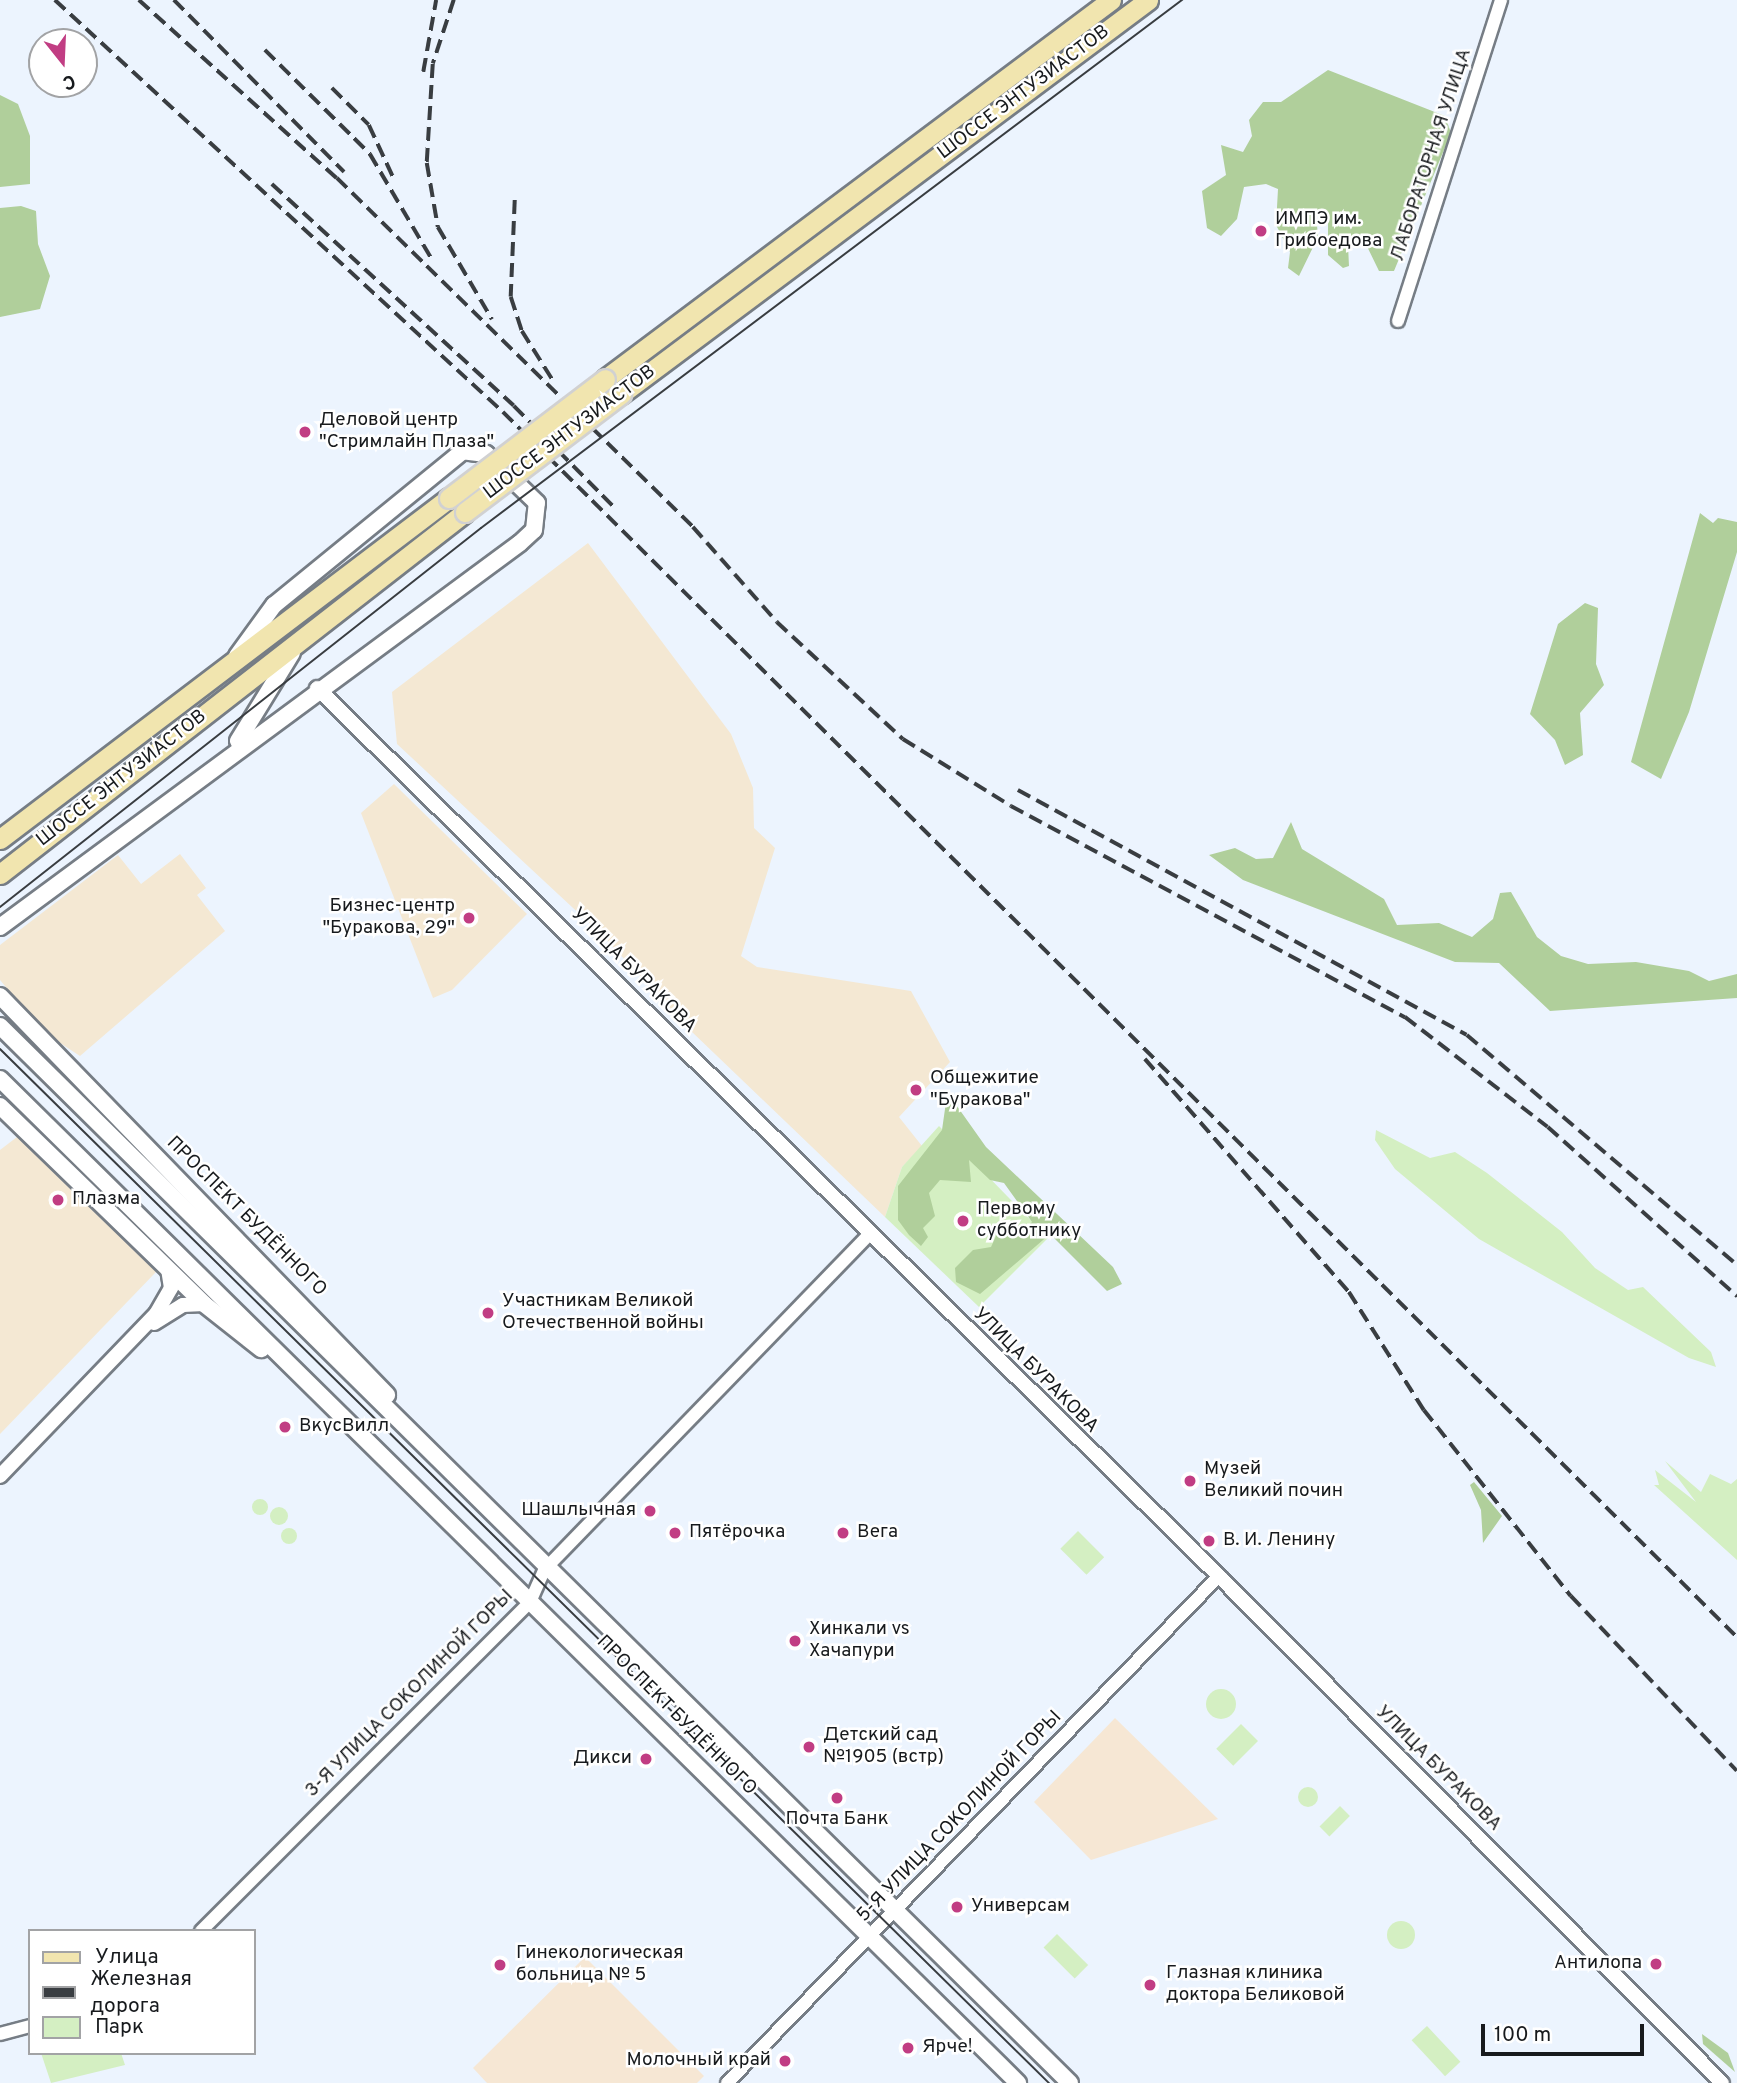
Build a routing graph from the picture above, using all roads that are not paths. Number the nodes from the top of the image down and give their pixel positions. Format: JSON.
{"nodes":[{"id":1,"x":1111,"y":0,"type":"edge"},
{"id":2,"x":1148,"y":0,"type":"edge"},
{"id":3,"x":1501,"y":0,"type":"edge"},
{"id":4,"x":1398,"y":321,"type":"dead end"},
{"id":5,"x":307,"y":635,"type":"junction"},
{"id":6,"x":236,"y":658,"type":"junction"},
{"id":7,"x":317,"y":688,"type":"junction"},
{"id":8,"x":223,"y":759,"type":"junction"},
{"id":9,"x":0,"y":839,"type":"edge"},
{"id":10,"x":0,"y":874,"type":"edge"},
{"id":11,"x":0,"y":927,"type":"edge"},
{"id":12,"x":0,"y":996,"type":"edge"},
{"id":13,"x":0,"y":1019,"type":"edge"},
{"id":14,"x":0,"y":1026,"type":"edge"},
{"id":15,"x":28,"y":1027,"type":"junction"},
{"id":16,"x":0,"y":1079,"type":"edge"},
{"id":17,"x":0,"y":1106,"type":"edge"},
{"id":18,"x":869,"y":1235,"type":"junction"},
{"id":19,"x":167,"y":1269,"type":"junction"},
{"id":20,"x":204,"y":1304,"type":"junction"},
{"id":21,"x":233,"y":1320,"type":"junction"},
{"id":22,"x":144,"y":1329,"type":"junction"},
{"id":23,"x":0,"y":1476,"type":"edge"},
{"id":24,"x":453,"y":1476,"type":"junction"},
{"id":25,"x":545,"y":1569,"type":"junction"},
{"id":26,"x":1219,"y":1576,"type":"junction"},
{"id":27,"x":530,"y":1602,"type":"junction"},
{"id":28,"x":894,"y":1915,"type":"junction"},
{"id":29,"x":203,"y":1929,"type":"edge"},
{"id":30,"x":871,"y":1937,"type":"junction"},
{"id":31,"x":28,"y":2027,"type":"edge"},
{"id":32,"x":0,"y":2034,"type":"edge"},
{"id":33,"x":727,"y":2083,"type":"edge"},
{"id":34,"x":1018,"y":2083,"type":"edge"},
{"id":35,"x":1070,"y":2083,"type":"edge"},
{"id":36,"x":1722,"y":2083,"type":"edge"}],
"edges":[{"from":1,"to":6,"type":"main road","name":"ШОССЕ ЭНТУЗИАСТОВ","bridge":true},
{"from":2,"to":5,"type":"main road","name":"ШОССЕ ЭНТУЗИАСТОВ","bridge":true},
{"from":3,"to":4,"type":"street","name":"ЛАБОРАТОРНАЯ УЛИЦА"},
{"from":5,"to":8,"type":"main road"},
{"from":5,"to":10,"type":"main road","name":"ШОССЕ ЭНТУЗИАСТОВ"},
{"from":6,"to":7,"type":"main road"},
{"from":6,"to":9,"type":"main road","name":"ШОССЕ ЭНТУЗИАСТОВ"},
{"from":7,"to":8,"type":"main road"},
{"from":7,"to":18,"type":"street","name":"УЛИЦА БУРАКОВА"},
{"from":8,"to":11,"type":"main road"},
{"from":12,"to":15,"type":"main road","name":"ПРОСПЕКТ БУДЁННОГО"},
{"from":13,"to":15,"type":"street"},
{"from":14,"to":24,"type":"main road","name":"ПРОСПЕКТ БУДЁННОГО"},
{"from":15,"to":24,"type":"main road","name":"ПРОСПЕКТ БУДЁННОГО"},
{"from":16,"to":21,"type":"main road","name":"ПРОСПЕКТ БУДЁННОГО"},
{"from":17,"to":19,"type":"main road","name":"ПРОСПЕКТ БУДЁННОГО"},
{"from":18,"to":25,"type":"street","name":"3-Я УЛИЦА СОКОЛИНОЙ ГОРЫ"},
{"from":18,"to":26,"type":"street","name":"УЛИЦА БУРАКОВА"},
{"from":19,"to":20,"type":"main road","name":"ПРОСПЕКТ БУДЁННОГО"},
{"from":19,"to":22,"type":"street"},
{"from":20,"to":21,"type":"main road","name":"ПРОСПЕКТ БУДЁННОГО"},
{"from":20,"to":22,"type":"street"},
{"from":21,"to":27,"type":"main road","name":"ПРОСПЕКТ БУДЁННОГО"},
{"from":22,"to":23,"type":"street"},
{"from":24,"to":25,"type":"main road","name":"ПРОСПЕКТ БУДЁННОГО"},
{"from":25,"to":27,"type":"street","name":"3-Я УЛИЦА СОКОЛИНОЙ ГОРЫ"},
{"from":25,"to":28,"type":"main road","name":"ПРОСПЕКТ БУДЁННОГО"},
{"from":26,"to":28,"type":"street","name":"5-Я УЛИЦА СОКОЛИНОЙ ГОРЫ"},
{"from":26,"to":36,"type":"street","name":"УЛИЦА БУРАКОВА"},
{"from":27,"to":29,"type":"street","name":"3-Я УЛИЦА СОКОЛИНОЙ ГОРЫ"},
{"from":27,"to":30,"type":"main road","name":"ПРОСПЕКТ БУДЁННОГО"},
{"from":28,"to":30,"type":"street","name":"5-Я УЛИЦА СОКОЛИНОЙ ГОРЫ"},
{"from":28,"to":35,"type":"main road","name":"ПРОСПЕКТ БУДЁННОГО"},
{"from":30,"to":33,"type":"street","name":"5-Я УЛИЦА СОКОЛИНОЙ ГОРЫ"},
{"from":30,"to":34,"type":"main road","name":"ПРОСПЕКТ БУДЁННОГО"},
{"from":31,"to":32,"type":"street"}]}
